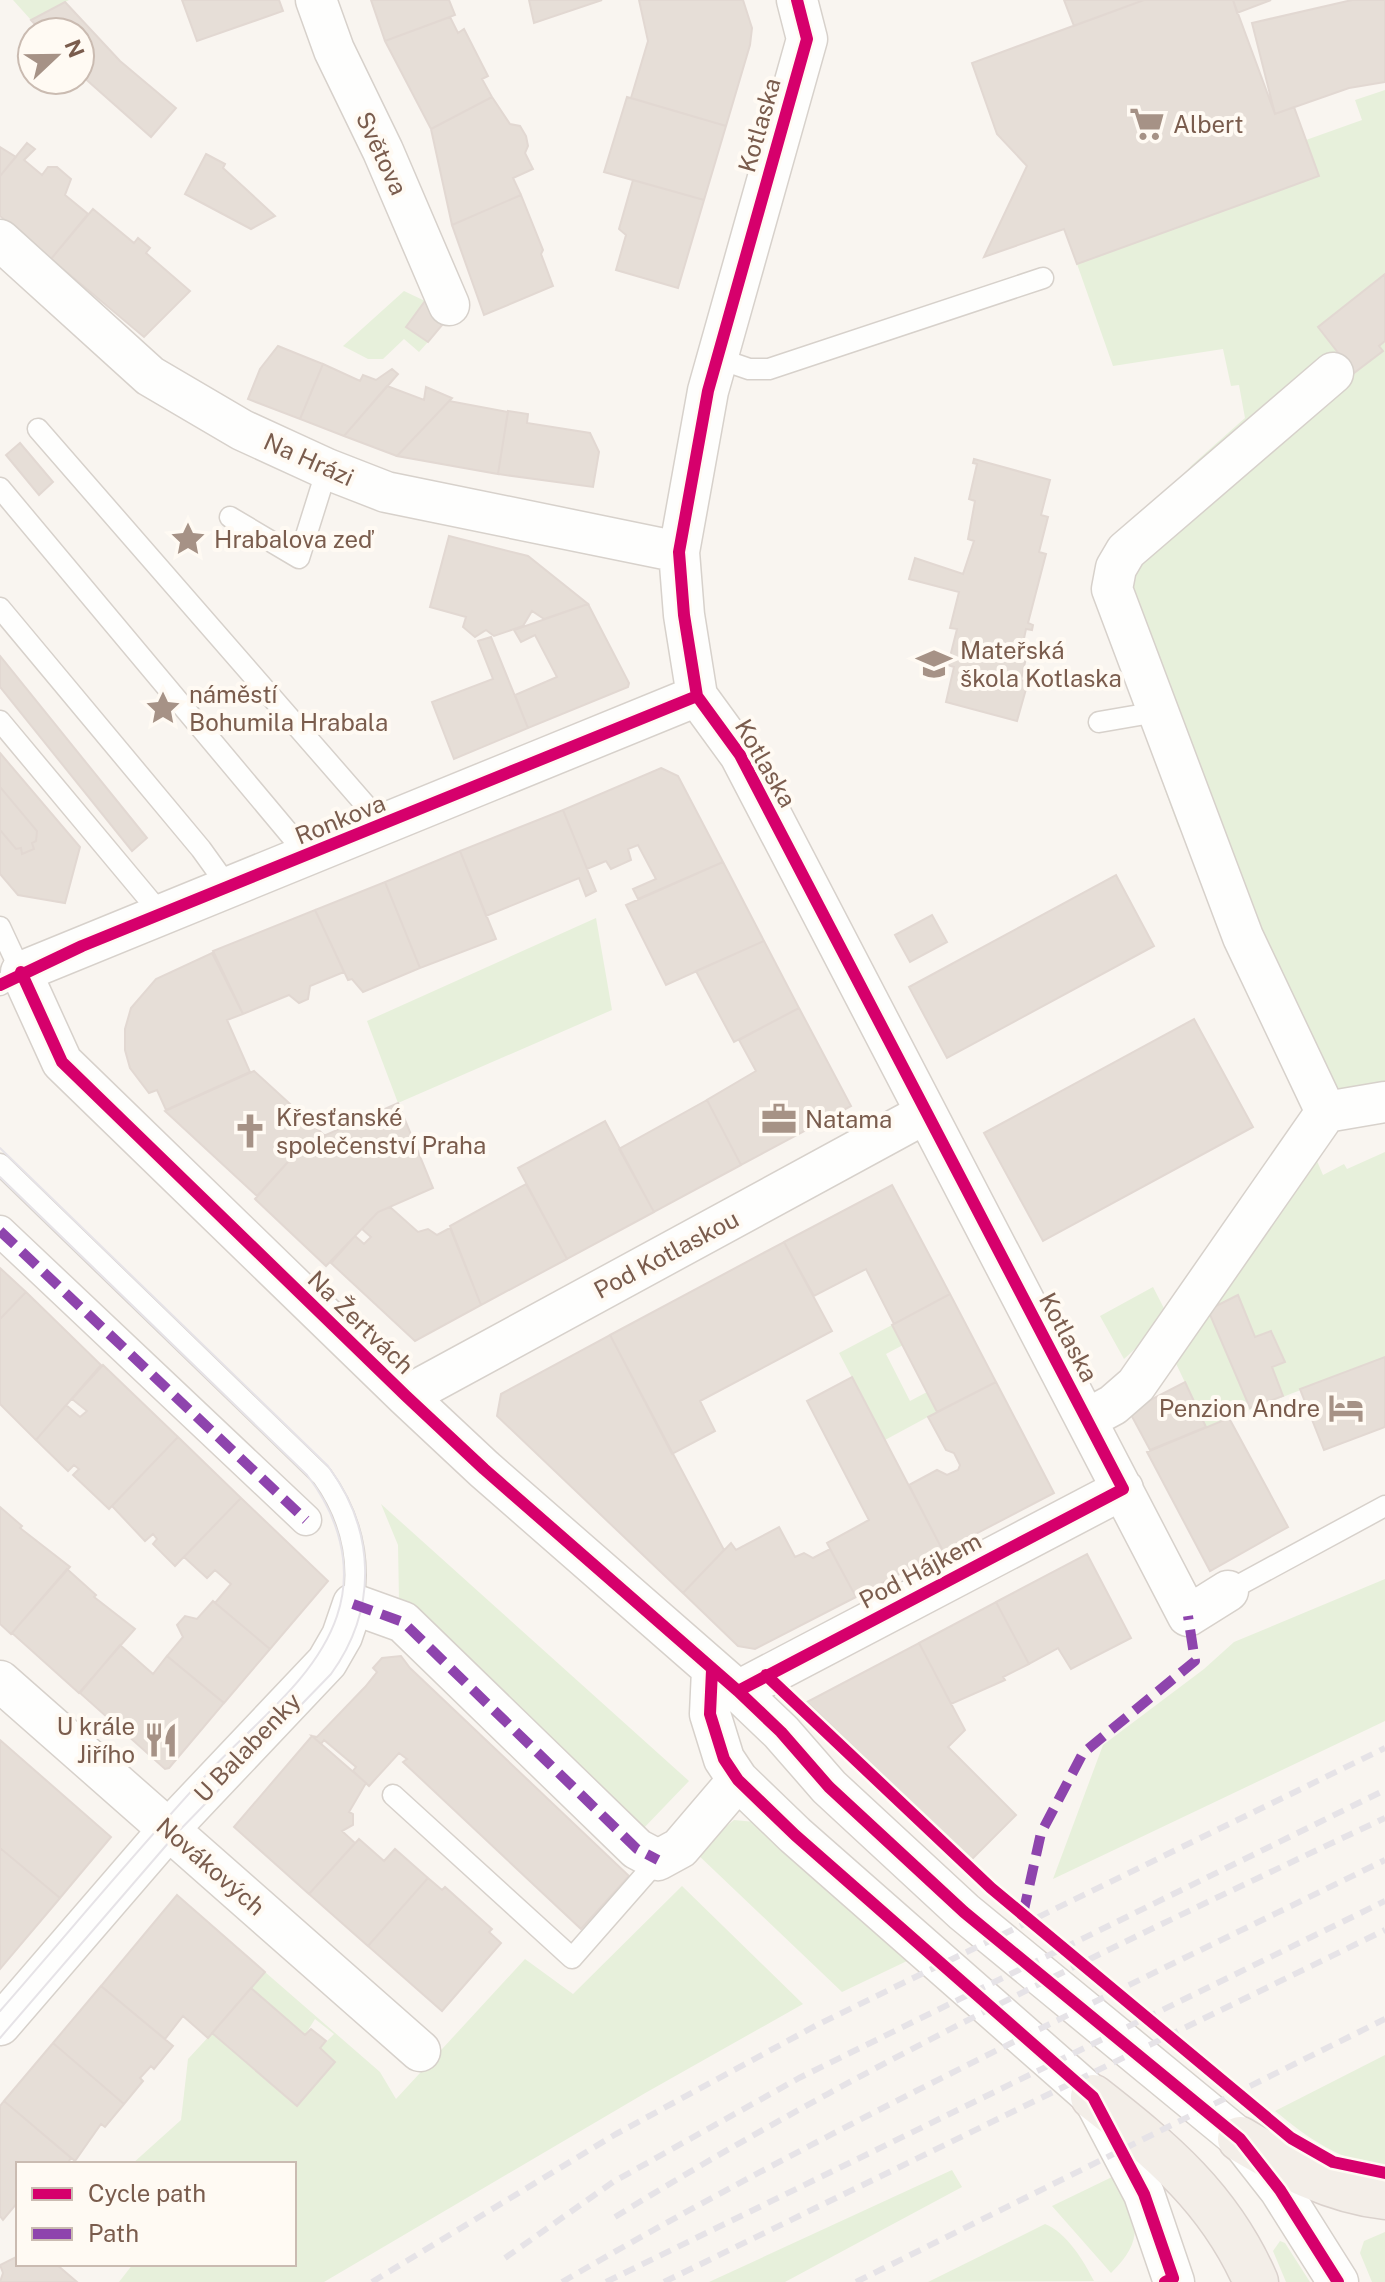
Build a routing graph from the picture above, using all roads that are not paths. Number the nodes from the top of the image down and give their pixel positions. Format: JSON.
{"nodes":[{"id":1,"x":316,"y":0,"type":"edge"},
{"id":2,"x":797,"y":0,"type":"edge"},
{"id":3,"x":0,"y":240,"type":"edge"},
{"id":4,"x":1043,"y":278,"type":"dead end"},
{"id":5,"x":449,"y":305,"type":"dead end"},
{"id":6,"x":717,"y":358,"type":"junction"},
{"id":7,"x":1333,"y":373,"type":"dead end"},
{"id":8,"x":38,"y":429,"type":"dead end"},
{"id":9,"x":327,"y":469,"type":"junction"},
{"id":10,"x":0,"y":488,"type":"edge"},
{"id":11,"x":230,"y":517,"type":"dead end"},
{"id":12,"x":679,"y":552,"type":"junction"},
{"id":13,"x":0,"y":608,"type":"edge"},
{"id":14,"x":697,"y":696,"type":"junction"},
{"id":15,"x":1157,"y":712,"type":"junction"},
{"id":16,"x":0,"y":721,"type":"edge"},
{"id":17,"x":1099,"y":722,"type":"dead end"},
{"id":18,"x":383,"y":825,"type":"junction"},
{"id":19,"x":308,"y":856,"type":"junction"},
{"id":20,"x":229,"y":888,"type":"junction"},
{"id":21,"x":162,"y":915,"type":"junction"},
{"id":22,"x":0,"y":927,"type":"edge"},
{"id":23,"x":10,"y":979,"type":"edge"},
{"id":24,"x":1385,"y":1102,"type":"edge"},
{"id":25,"x":1326,"y":1112,"type":"junction"},
{"id":26,"x":926,"y":1113,"type":"junction"},
{"id":27,"x":0,"y":1164,"type":"edge"},
{"id":28,"x":0,"y":1231,"type":"edge"},
{"id":29,"x":406,"y":1396,"type":"junction"},
{"id":30,"x":1087,"y":1419,"type":"junction"},
{"id":31,"x":1123,"y":1489,"type":"junction"},
{"id":32,"x":1385,"y":1506,"type":"edge"},
{"id":33,"x":306,"y":1520,"type":"dead end"},
{"id":34,"x":1228,"y":1591,"type":"joint"},
{"id":35,"x":353,"y":1604,"type":"junction"},
{"id":36,"x":725,"y":1680,"type":"junction"},
{"id":37,"x":0,"y":1681,"type":"edge"},
{"id":38,"x":738,"y":1780,"type":"junction"},
{"id":39,"x":393,"y":1795,"type":"dead end"},
{"id":40,"x":169,"y":1829,"type":"junction"},
{"id":41,"x":658,"y":1860,"type":"junction"},
{"id":42,"x":0,"y":2025,"type":"edge"},
{"id":43,"x":420,"y":2051,"type":"dead end"},
{"id":44,"x":1093,"y":2097,"type":"junction"},
{"id":45,"x":1240,"y":2139,"type":"junction"},
{"id":46,"x":1385,"y":2197,"type":"edge"},
{"id":47,"x":1170,"y":2281,"type":"edge"},
{"id":48,"x":1256,"y":2282,"type":"edge"},
{"id":49,"x":1338,"y":2282,"type":"edge"}],
"edges":[{"from":1,"to":5,"type":"street","name":"Světova"},
{"from":2,"to":6,"type":"street","name":"Kotlaska"},
{"from":3,"to":9,"type":"street","name":"Na Hrázi"},
{"from":4,"to":6,"type":"lane"},
{"from":6,"to":12,"type":"street","name":"Kotlaska"},
{"from":7,"to":15,"type":"street"},
{"from":8,"to":18,"type":"lane"},
{"from":9,"to":11,"type":"lane"},
{"from":9,"to":12,"type":"street","name":"Na Hrázi"},
{"from":10,"to":19,"type":"lane"},
{"from":12,"to":14,"type":"street","name":"Kotlaska"},
{"from":13,"to":20,"type":"lane"},
{"from":14,"to":18,"type":"street","name":"Ronkova"},
{"from":14,"to":26,"type":"street","name":"Kotlaska"},
{"from":15,"to":17,"type":"lane"},
{"from":15,"to":25,"type":"street"},
{"from":16,"to":21,"type":"lane"},
{"from":18,"to":19,"type":"street","name":"Ronkova"},
{"from":19,"to":20,"type":"street","name":"Ronkova"},
{"from":20,"to":21,"type":"street","name":"Ronkova"},
{"from":21,"to":23,"type":"street","name":"Ronkova"},
{"from":22,"to":23,"type":"lane"},
{"from":23,"to":29,"type":"street","name":"Na Žertvách"},
{"from":24,"to":25,"type":"street"},
{"from":25,"to":30,"type":"street"},
{"from":26,"to":29,"type":"street","name":"Pod Kotlaskou"},
{"from":26,"to":30,"type":"street","name":"Kotlaska"},
{"from":27,"to":35,"type":"lane"},
{"from":28,"to":33,"type":"street"},
{"from":29,"to":36,"type":"street","name":"Na Žertvách"},
{"from":30,"to":31,"type":"street","name":"Kotlaska"},
{"from":31,"to":34,"type":"street","name":"Kotlaska"},
{"from":31,"to":36,"type":"street","name":"Pod Hájkem"},
{"from":32,"to":34,"type":"lane"},
{"from":35,"to":40,"type":"street","name":"U Balabenky"},
{"from":35,"to":41,"type":"street"},
{"from":36,"to":38,"type":"street"},
{"from":36,"to":45,"type":"street","name":"Na Žertvách"},
{"from":37,"to":40,"type":"street","name":"Novákových"},
{"from":38,"to":41,"type":"street"},
{"from":38,"to":44,"type":"street"},
{"from":39,"to":41,"type":"lane"},
{"from":40,"to":42,"type":"street","name":"U Balabenky"},
{"from":40,"to":43,"type":"street","name":"Novákových"},
{"from":44,"to":47,"type":"street"},
{"from":44,"to":48,"type":"main road"},
{"from":45,"to":46,"type":"main road"},
{"from":45,"to":49,"type":"street","name":"Na Žertvách"}]}
